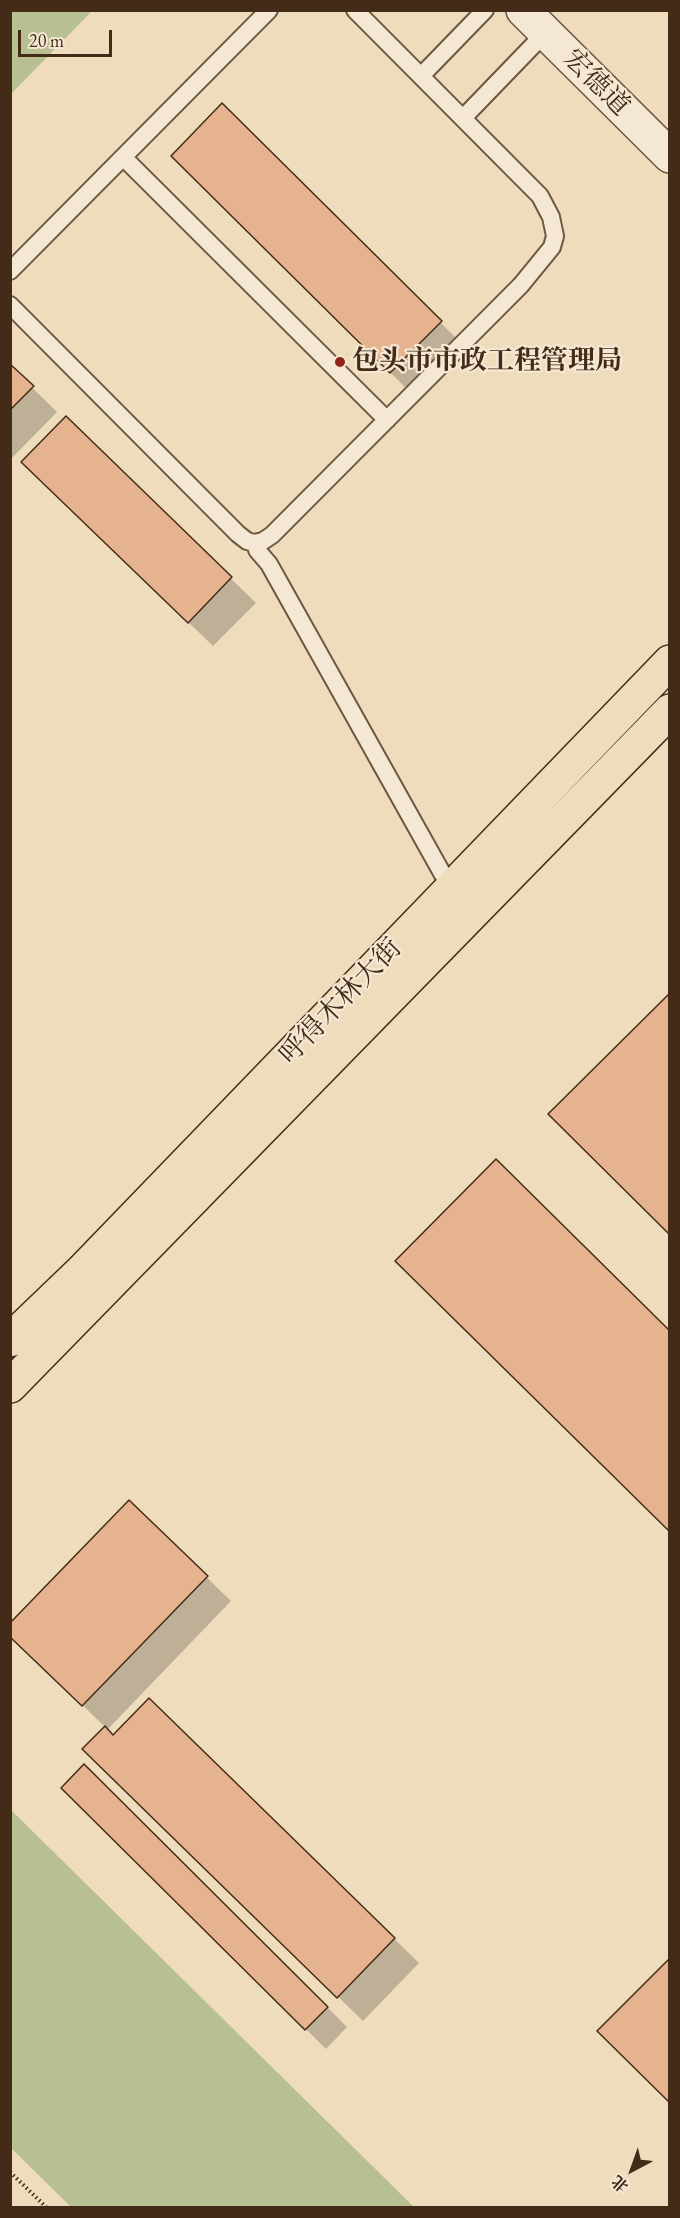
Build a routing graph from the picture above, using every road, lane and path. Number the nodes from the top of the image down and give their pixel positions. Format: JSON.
{"nodes":[{"id":1,"x":269,"y":10,"type":"edge"},
{"id":2,"x":355,"y":10,"type":"edge"},
{"id":3,"x":485,"y":10,"type":"edge"},
{"id":4,"x":534,"y":22,"type":"edge"},
{"id":5,"x":421,"y":76,"type":"junction"},
{"id":6,"x":463,"y":118,"type":"junction"},
{"id":7,"x":669,"y":156,"type":"edge"},
{"id":8,"x":123,"y":157,"type":"junction"},
{"id":9,"x":10,"y":271,"type":"edge"},
{"id":10,"x":10,"y":305,"type":"edge"},
{"id":11,"x":387,"y":420,"type":"junction"},
{"id":12,"x":257,"y":550,"type":"dead end"},
{"id":13,"x":669,"y":662,"type":"edge"},
{"id":14,"x":669,"y":711,"type":"edge"},
{"id":15,"x":451,"y":889,"type":"junction"},
{"id":16,"x":10,"y":1340,"type":"edge"},
{"id":17,"x":10,"y":1386,"type":"edge"},
{"id":18,"x":10,"y":2172,"type":"edge"},
{"id":19,"x":47,"y":2208,"type":"edge"}],
"edges":[{"from":1,"to":8,"type":"lane"},
{"from":2,"to":5,"type":"lane"},
{"from":3,"to":5,"type":"lane"},
{"from":4,"to":6,"type":"lane"},
{"from":4,"to":7,"type":"street","name":"宏德道"},
{"from":5,"to":6,"type":"lane"},
{"from":6,"to":11,"type":"lane"},
{"from":8,"to":9,"type":"lane"},
{"from":8,"to":11,"type":"lane"},
{"from":10,"to":11,"type":"lane"},
{"from":12,"to":15,"type":"lane"},
{"from":13,"to":15,"type":"main road","name":"呼得木林大街"},
{"from":14,"to":17,"type":"main road","name":"呼得木林大街"},
{"from":15,"to":16,"type":"main road","name":"呼得木林大街"},
{"from":18,"to":19,"type":"path"}]}
